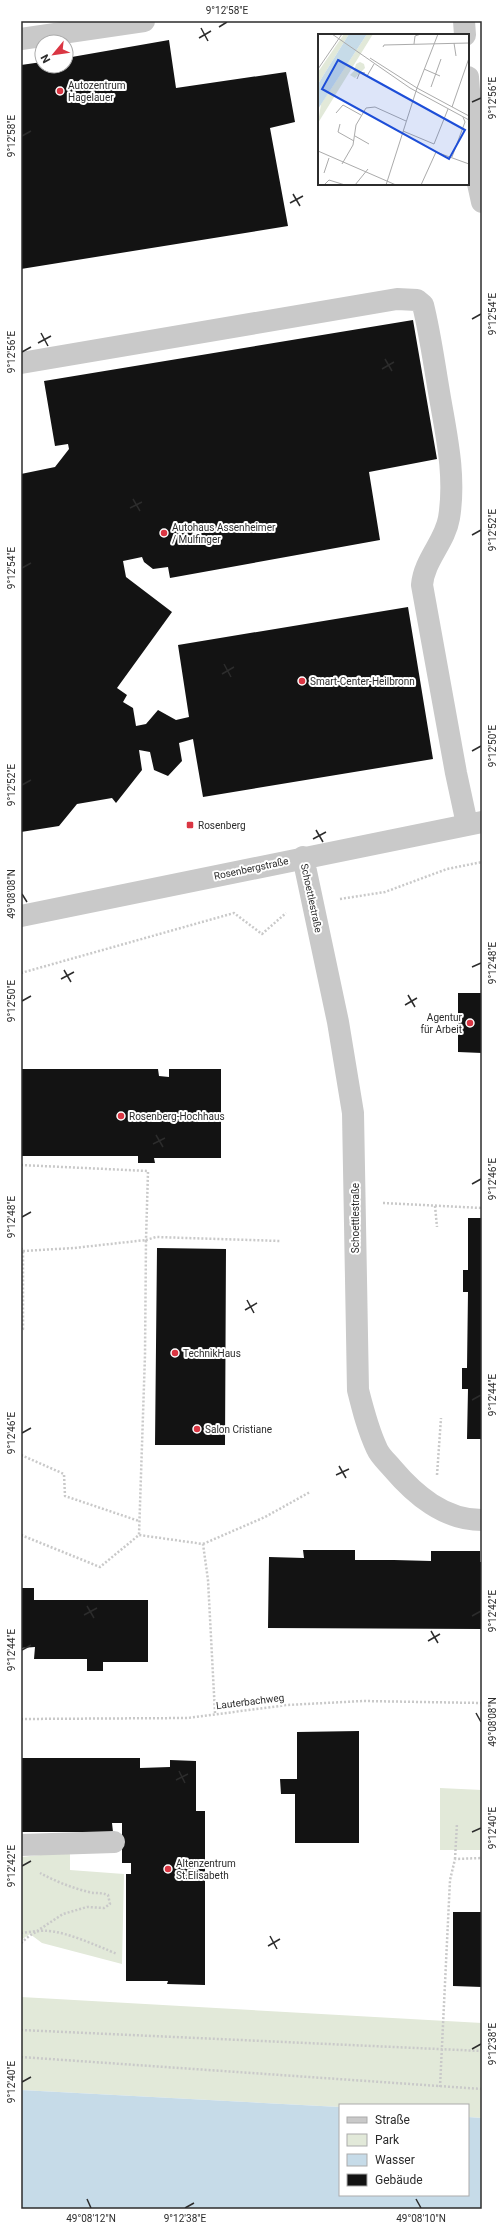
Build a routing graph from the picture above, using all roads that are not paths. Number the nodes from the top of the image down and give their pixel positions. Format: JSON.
{"nodes":[{"id":1,"x":144,"y":21,"type":"edge"},
{"id":2,"x":464,"y":21,"type":"edge"},
{"id":3,"x":465,"y":34,"type":"edge"},
{"id":4,"x":21,"y":40,"type":"edge"},
{"id":5,"x":469,"y":90,"type":"edge"},
{"id":6,"x":482,"y":202,"type":"edge"},
{"id":7,"x":21,"y":363,"type":"edge"},
{"id":8,"x":475,"y":823,"type":"edge"},
{"id":9,"x":304,"y":857,"type":"junction"},
{"id":10,"x":21,"y":916,"type":"edge"},
{"id":11,"x":482,"y":1520,"type":"edge"},
{"id":12,"x":114,"y":1842,"type":"dead end"},
{"id":13,"x":21,"y":1845,"type":"edge"}],
"edges":[{"from":1,"to":4,"type":"street"},
{"from":2,"to":3,"type":"street"},
{"from":5,"to":6,"type":"street"},
{"from":7,"to":8,"type":"street"},
{"from":8,"to":9,"type":"street","name":"Rosenbergstraße"},
{"from":9,"to":10,"type":"street","name":"Rosenbergstraße"},
{"from":9,"to":11,"type":"street","name":"Schoettlestraße"},
{"from":12,"to":13,"type":"street"}]}
